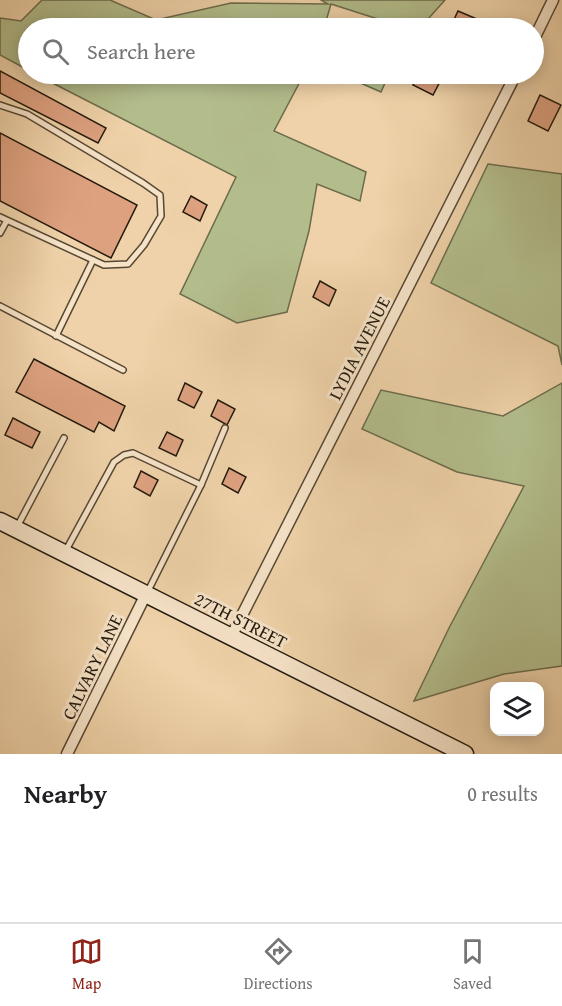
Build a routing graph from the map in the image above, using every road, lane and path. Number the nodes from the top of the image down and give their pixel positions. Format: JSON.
{"nodes":[{"id":1,"x":553,"y":0,"type":"edge"},
{"id":2,"x":544,"y":18,"type":"edge"},
{"id":3,"x":511,"y":84,"type":"edge"},
{"id":4,"x":0,"y":105,"type":"edge"},
{"id":5,"x":0,"y":218,"type":"edge"},
{"id":6,"x":6,"y":222,"type":"junction"},
{"id":7,"x":0,"y":233,"type":"edge"},
{"id":8,"x":93,"y":260,"type":"junction"},
{"id":9,"x":0,"y":306,"type":"edge"},
{"id":10,"x":56,"y":336,"type":"junction"},
{"id":11,"x":123,"y":370,"type":"dead end"},
{"id":12,"x":225,"y":428,"type":"dead end"},
{"id":13,"x":64,"y":438,"type":"dead end"},
{"id":14,"x":201,"y":485,"type":"junction"},
{"id":15,"x":0,"y":521,"type":"edge"},
{"id":16,"x":16,"y":529,"type":"junction"},
{"id":17,"x":64,"y":553,"type":"junction"},
{"id":18,"x":146,"y":594,"type":"junction"},
{"id":19,"x":231,"y":637,"type":"junction"},
{"id":20,"x":67,"y":754,"type":"edge"},
{"id":21,"x":465,"y":754,"type":"edge"}],
"edges":[{"from":1,"to":2,"type":"street"},
{"from":3,"to":19,"type":"street","name":"LYDIA AVENUE"},
{"from":4,"to":8,"type":"lane"},
{"from":5,"to":6,"type":"lane"},
{"from":6,"to":7,"type":"lane"},
{"from":6,"to":8,"type":"lane"},
{"from":8,"to":10,"type":"lane"},
{"from":9,"to":10,"type":"lane"},
{"from":10,"to":11,"type":"lane"},
{"from":12,"to":14,"type":"lane"},
{"from":13,"to":16,"type":"lane"},
{"from":14,"to":17,"type":"lane"},
{"from":14,"to":18,"type":"lane"},
{"from":15,"to":16,"type":"street","name":"27TH STREET"},
{"from":16,"to":17,"type":"street","name":"27TH STREET"},
{"from":17,"to":18,"type":"street","name":"27TH STREET"},
{"from":18,"to":19,"type":"street","name":"27TH STREET"},
{"from":18,"to":20,"type":"street","name":"CALVARY LANE"},
{"from":19,"to":21,"type":"street","name":"27TH STREET"}]}
